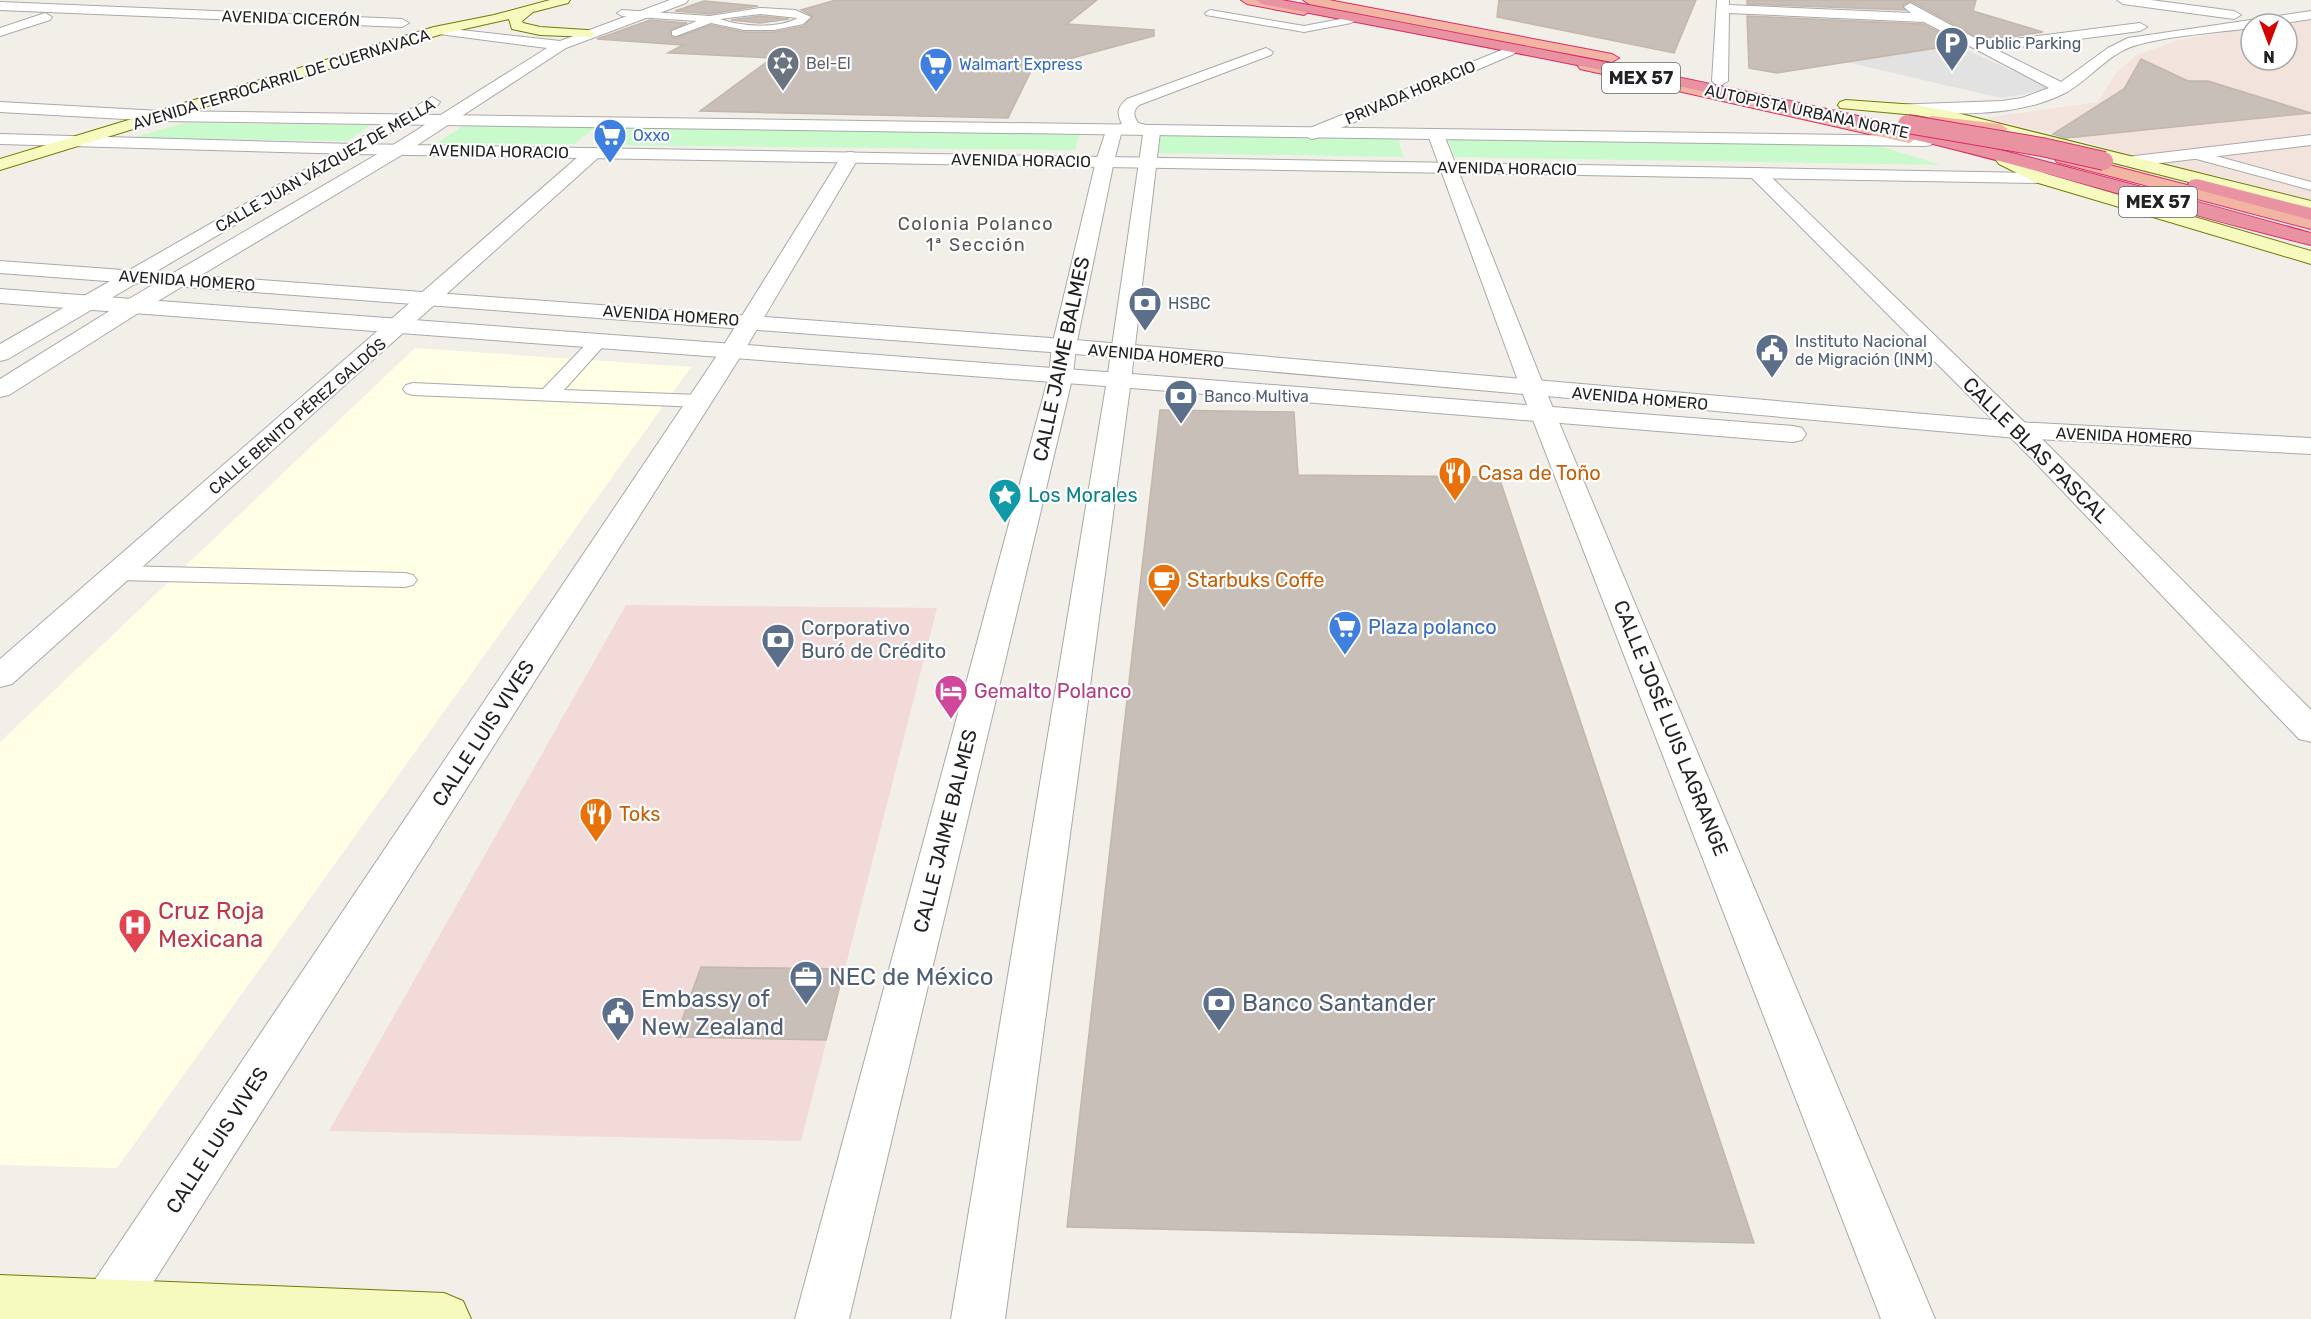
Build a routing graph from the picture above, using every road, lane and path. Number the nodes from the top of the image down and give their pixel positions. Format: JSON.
{"nodes":[{"id":1,"x":94,"y":0,"type":"edge"},
{"id":2,"x":541,"y":0,"type":"edge"},
{"id":3,"x":564,"y":0,"type":"edge"},
{"id":4,"x":660,"y":0,"type":"edge"},
{"id":5,"x":682,"y":0,"type":"edge"},
{"id":6,"x":1247,"y":0,"type":"edge"},
{"id":7,"x":1262,"y":0,"type":"edge"},
{"id":8,"x":1297,"y":0,"type":"edge"},
{"id":9,"x":1309,"y":0,"type":"edge"},
{"id":10,"x":1901,"y":0,"type":"edge"},
{"id":11,"x":2123,"y":0,"type":"edge"},
{"id":12,"x":2311,"y":3,"type":"edge"},
{"id":13,"x":1723,"y":4,"type":"edge"},
{"id":14,"x":0,"y":6,"type":"edge"},
{"id":15,"x":68,"y":9,"type":"junction"},
{"id":16,"x":528,"y":11,"type":"junction"},
{"id":17,"x":622,"y":13,"type":"junction"},
{"id":18,"x":1210,"y":13,"type":"dead end"},
{"id":19,"x":0,"y":14,"type":"edge"},
{"id":20,"x":641,"y":15,"type":"junction"},
{"id":21,"x":1328,"y":15,"type":"junction"},
{"id":22,"x":2232,"y":15,"type":"junction"},
{"id":23,"x":45,"y":16,"type":"junction"},
{"id":24,"x":2239,"y":16,"type":"edge"},
{"id":25,"x":1927,"y":18,"type":"junction"},
{"id":26,"x":711,"y":19,"type":"junction"},
{"id":27,"x":1351,"y":20,"type":"junction"},
{"id":28,"x":412,"y":21,"type":"junction"},
{"id":29,"x":2175,"y":23,"type":"junction"},
{"id":30,"x":2239,"y":25,"type":"edge"},
{"id":31,"x":1291,"y":27,"type":"junction"},
{"id":32,"x":439,"y":30,"type":"junction"},
{"id":33,"x":2205,"y":30,"type":"junction"},
{"id":34,"x":0,"y":33,"type":"edge"},
{"id":35,"x":676,"y":33,"type":"dead end"},
{"id":36,"x":358,"y":36,"type":"joint"},
{"id":37,"x":562,"y":39,"type":"junction"},
{"id":38,"x":538,"y":42,"type":"junction"},
{"id":39,"x":1981,"y":48,"type":"junction"},
{"id":40,"x":1509,"y":51,"type":"junction"},
{"id":41,"x":1266,"y":52,"type":"dead end"},
{"id":42,"x":486,"y":71,"type":"dead end"},
{"id":43,"x":1720,"y":81,"type":"junction"},
{"id":44,"x":2061,"y":88,"type":"junction"},
{"id":45,"x":445,"y":95,"type":"dead end"},
{"id":46,"x":141,"y":100,"type":"dead end"},
{"id":47,"x":1815,"y":100,"type":"junction"},
{"id":48,"x":1846,"y":105,"type":"junction"},
{"id":49,"x":0,"y":107,"type":"edge"},
{"id":50,"x":96,"y":113,"type":"junction"},
{"id":51,"x":1971,"y":115,"type":"junction"},
{"id":52,"x":159,"y":116,"type":"junction"},
{"id":53,"x":403,"y":119,"type":"junction"},
{"id":54,"x":446,"y":120,"type":"junction"},
{"id":55,"x":1907,"y":124,"type":"junction"},
{"id":56,"x":2000,"y":129,"type":"junction"},
{"id":57,"x":1311,"y":134,"type":"junction"},
{"id":58,"x":1436,"y":135,"type":"junction"},
{"id":59,"x":3,"y":140,"type":"edge"},
{"id":60,"x":2311,"y":140,"type":"edge"},
{"id":61,"x":77,"y":141,"type":"junction"},
{"id":62,"x":1925,"y":141,"type":"junction"},
{"id":63,"x":1130,"y":142,"type":"junction"},
{"id":64,"x":2311,"y":146,"type":"edge"},
{"id":65,"x":354,"y":149,"type":"junction"},
{"id":66,"x":399,"y":149,"type":"junction"},
{"id":67,"x":2241,"y":152,"type":"junction"},
{"id":68,"x":593,"y":153,"type":"junction"},
{"id":69,"x":850,"y":157,"type":"junction"},
{"id":70,"x":2200,"y":157,"type":"junction"},
{"id":71,"x":2269,"y":159,"type":"dead end"},
{"id":72,"x":2005,"y":160,"type":"junction"},
{"id":73,"x":2135,"y":161,"type":"junction"},
{"id":74,"x":0,"y":165,"type":"edge"},
{"id":75,"x":2154,"y":166,"type":"junction"},
{"id":76,"x":1448,"y":167,"type":"junction"},
{"id":77,"x":1756,"y":173,"type":"junction"},
{"id":78,"x":2041,"y":178,"type":"junction"},
{"id":79,"x":2311,"y":186,"type":"edge"},
{"id":80,"x":2311,"y":207,"type":"edge"},
{"id":81,"x":2311,"y":214,"type":"edge"},
{"id":82,"x":2311,"y":223,"type":"edge"},
{"id":83,"x":2311,"y":229,"type":"edge"},
{"id":84,"x":2311,"y":239,"type":"edge"},
{"id":85,"x":2311,"y":245,"type":"edge"},
{"id":86,"x":2311,"y":258,"type":"edge"},
{"id":87,"x":0,"y":267,"type":"edge"},
{"id":88,"x":132,"y":277,"type":"junction"},
{"id":89,"x":178,"y":280,"type":"junction"},
{"id":90,"x":0,"y":296,"type":"edge"},
{"id":91,"x":432,"y":297,"type":"junction"},
{"id":92,"x":90,"y":302,"type":"junction"},
{"id":93,"x":135,"y":305,"type":"junction"},
{"id":94,"x":751,"y":321,"type":"junction"},
{"id":95,"x":399,"y":326,"type":"junction"},
{"id":96,"x":598,"y":341,"type":"junction"},
{"id":97,"x":732,"y":351,"type":"junction"},
{"id":98,"x":0,"y":354,"type":"edge"},
{"id":99,"x":1062,"y":361,"type":"junction"},
{"id":100,"x":1121,"y":366,"type":"junction"},
{"id":101,"x":413,"y":388,"type":"dead end"},
{"id":102,"x":0,"y":390,"type":"edge"},
{"id":103,"x":548,"y":395,"type":"junction"},
{"id":104,"x":700,"y":401,"type":"junction"},
{"id":105,"x":1539,"y":403,"type":"junction"},
{"id":106,"x":2017,"y":430,"type":"junction"},
{"id":107,"x":2311,"y":446,"type":"edge"},
{"id":108,"x":2040,"y":452,"type":"junction"},
{"id":109,"x":2311,"y":468,"type":"edge"},
{"id":110,"x":119,"y":573,"type":"junction"},
{"id":111,"x":405,"y":580,"type":"dead end"},
{"id":112,"x":0,"y":677,"type":"edge"},
{"id":113,"x":2311,"y":730,"type":"edge"},
{"id":114,"x":0,"y":1300,"type":"edge"},
{"id":115,"x":109,"y":1305,"type":"junction"},
{"id":116,"x":444,"y":1319,"type":"edge"},
{"id":117,"x":822,"y":1319,"type":"edge"},
{"id":118,"x":978,"y":1319,"type":"edge"},
{"id":119,"x":1908,"y":1319,"type":"edge"}],
"edges":[{"from":1,"to":15,"type":"street"},
{"from":2,"to":28,"type":"main road","name":"AVENIDA FERROCARRIL DE CUERNAVACA"},
{"from":3,"to":16,"type":"main road","name":"AVENIDA FERROCARRIL DE CUERNAVACA"},
{"from":4,"to":17,"type":"street","name":"CALLE JUAN VÁZQUEZ DE MELLA"},
{"from":5,"to":20,"type":"street","name":"CALLE JUAN VÁZQUEZ DE MELLA"},
{"from":6,"to":21,"type":"highway","number":"MEX 57"},
{"from":7,"to":84,"type":"highway","name":"AUTOPISTA URBANA NORTE"},
{"from":8,"to":55,"type":"highway","name":"AUTOPISTA URBANA NORTE"},
{"from":9,"to":43,"type":"highway","number":"MEX 57"},
{"from":10,"to":25,"type":"street"},
{"from":11,"to":22,"type":"street"},
{"from":12,"to":22,"type":"street"},
{"from":13,"to":25,"type":"street"},
{"from":13,"to":43,"type":"street"},
{"from":14,"to":15,"type":"street","name":"AVENIDA CICERÓN"},
{"from":15,"to":28,"type":"street","name":"AVENIDA CICERÓN"},
{"from":16,"to":32,"type":"main road","name":"AVENIDA FERROCARRIL DE CUERNAVACA"},
{"from":16,"to":37,"type":"main road"},
{"from":17,"to":20,"type":"lane"},
{"from":17,"to":37,"type":"street","name":"CALLE JUAN VÁZQUEZ DE MELLA"},
{"from":18,"to":31,"type":"lane"},
{"from":19,"to":23,"type":"street","name":"AVENIDA CICERÓN"},
{"from":20,"to":26,"type":"lane"},
{"from":20,"to":37,"type":"street","name":"CALLE JUAN VÁZQUEZ DE MELLA"},
{"from":21,"to":27,"type":"highway","number":"MEX 57"},
{"from":21,"to":31,"type":"lane"},
{"from":22,"to":24,"type":"street"},
{"from":22,"to":29,"type":"street"},
{"from":23,"to":34,"type":"street"},
{"from":23,"to":36,"type":"street","name":"AVENIDA CICERÓN"},
{"from":25,"to":39,"type":"street"},
{"from":26,"to":26,"type":"lane"},
{"from":26,"to":35,"type":"lane"},
{"from":27,"to":31,"type":"lane"},
{"from":27,"to":40,"type":"highway","number":"MEX 57"},
{"from":28,"to":36,"type":"main road","name":"AVENIDA FERROCARRIL DE CUERNAVACA"},
{"from":29,"to":33,"type":"street"},
{"from":29,"to":39,"type":"street"},
{"from":30,"to":33,"type":"street"},
{"from":32,"to":38,"type":"street"},
{"from":32,"to":52,"type":"main road","name":"AVENIDA FERROCARRIL DE CUERNAVACA"},
{"from":33,"to":44,"type":"street"},
{"from":37,"to":38,"type":"street","name":"CALLE JUAN VÁZQUEZ DE MELLA"},
{"from":37,"to":54,"type":"street","name":"CALLE JUAN VÁZQUEZ DE MELLA"},
{"from":38,"to":42,"type":"street","name":"CALLE JUAN VÁZQUEZ DE MELLA"},
{"from":39,"to":44,"type":"street"},
{"from":40,"to":57,"type":"street","name":"PRIVADA HORACIO"},
{"from":40,"to":62,"type":"highway","number":"MEX 57"},
{"from":41,"to":63,"type":"street"},
{"from":43,"to":47,"type":"highway","number":"MEX 57"},
{"from":44,"to":51,"type":"street"},
{"from":45,"to":53,"type":"street","name":"CALLE JUAN VÁZQUEZ DE MELLA"},
{"from":46,"to":50,"type":"main road","name":"AVENIDA FERROCARRIL DE CUERNAVACA"},
{"from":47,"to":48,"type":"highway"},
{"from":47,"to":82,"type":"highway","number":"MEX 57"},
{"from":48,"to":51,"type":"main road"},
{"from":48,"to":56,"type":"highway"},
{"from":49,"to":50,"type":"street","name":"AVENIDA HORACIO"},
{"from":50,"to":52,"type":"street","name":"AVENIDA HORACIO"},
{"from":50,"to":59,"type":"main road","name":"AVENIDA FERROCARRIL DE CUERNAVACA"},
{"from":51,"to":56,"type":"main road"},
{"from":52,"to":53,"type":"street","name":"AVENIDA HORACIO"},
{"from":52,"to":61,"type":"main road","name":"AVENIDA FERROCARRIL DE CUERNAVACA"},
{"from":53,"to":54,"type":"street","name":"AVENIDA HORACIO"},
{"from":53,"to":65,"type":"street","name":"CALLE JUAN VÁZQUEZ DE MELLA"},
{"from":54,"to":63,"type":"street","name":"AVENIDA HORACIO"},
{"from":54,"to":66,"type":"street","name":"CALLE JUAN VÁZQUEZ DE MELLA"},
{"from":55,"to":81,"type":"highway","bridge":true},
{"from":55,"to":83,"type":"highway","name":"AUTOPISTA URBANA NORTE","bridge":true},
{"from":56,"to":73,"type":"main road"},
{"from":57,"to":58,"type":"street","name":"AVENIDA HORACIO"},
{"from":57,"to":63,"type":"street","name":"AVENIDA HORACIO"},
{"from":58,"to":62,"type":"street","name":"AVENIDA HORACIO"},
{"from":58,"to":76,"type":"street","name":"CALLE JOSÉ LUIS LAGRANGE"},
{"from":59,"to":61,"type":"street","name":"AVENIDA HORACIO"},
{"from":60,"to":67,"type":"street"},
{"from":61,"to":65,"type":"street","name":"AVENIDA HORACIO"},
{"from":61,"to":74,"type":"main road","name":"AVENIDA FERROCARRIL DE CUERNAVACA"},
{"from":62,"to":72,"type":"highway","number":"MEX 57"},
{"from":63,"to":69,"type":"street","name":"AVENIDA HORACIO"},
{"from":63,"to":76,"type":"street","name":"AVENIDA HORACIO"},
{"from":63,"to":99,"type":"street","name":"CALLE JAIME BALMES"},
{"from":63,"to":100,"type":"street"},
{"from":64,"to":67,"type":"street"},
{"from":65,"to":66,"type":"street","name":"AVENIDA HORACIO"},
{"from":65,"to":88,"type":"street","name":"CALLE JUAN VÁZQUEZ DE MELLA"},
{"from":66,"to":68,"type":"street","name":"AVENIDA HORACIO"},
{"from":66,"to":89,"type":"street","name":"CALLE JUAN VÁZQUEZ DE MELLA"},
{"from":67,"to":70,"type":"street"},
{"from":67,"to":71,"type":"lane"},
{"from":68,"to":69,"type":"street","name":"AVENIDA HORACIO"},
{"from":68,"to":91,"type":"street","name":"CALLE BENITO PÉREZ GALDÓS"},
{"from":69,"to":94,"type":"street","name":"CALLE LUIS VIVES"},
{"from":70,"to":73,"type":"street"},
{"from":70,"to":75,"type":"street"},
{"from":70,"to":79,"type":"lane"},
{"from":72,"to":78,"type":"main road"},
{"from":72,"to":85,"type":"highway","number":"MEX 57"},
{"from":73,"to":75,"type":"main road"},
{"from":75,"to":80,"type":"main road"},
{"from":76,"to":77,"type":"street","name":"AVENIDA HORACIO"},
{"from":76,"to":105,"type":"street","name":"CALLE JOSÉ LUIS LAGRANGE"},
{"from":77,"to":78,"type":"street","name":"AVENIDA HORACIO"},
{"from":77,"to":106,"type":"street","name":"CALLE BLAS PASCAL"},
{"from":78,"to":86,"type":"main road"},
{"from":87,"to":88,"type":"street","name":"AVENIDA HOMERO"},
{"from":88,"to":89,"type":"street","name":"AVENIDA HOMERO"},
{"from":88,"to":92,"type":"street","name":"CALLE JUAN VÁZQUEZ DE MELLA"},
{"from":89,"to":91,"type":"street","name":"AVENIDA HOMERO"},
{"from":89,"to":93,"type":"street","name":"CALLE JUAN VÁZQUEZ DE MELLA"},
{"from":90,"to":92,"type":"street","name":"AVENIDA HOMERO"},
{"from":91,"to":94,"type":"street","name":"AVENIDA HOMERO"},
{"from":91,"to":95,"type":"street","name":"CALLE BENITO PÉREZ GALDÓS"},
{"from":92,"to":93,"type":"street","name":"AVENIDA HOMERO"},
{"from":92,"to":98,"type":"street","name":"CALLE JUAN VÁZQUEZ DE MELLA"},
{"from":93,"to":95,"type":"street","name":"AVENIDA HOMERO"},
{"from":93,"to":102,"type":"street","name":"CALLE JUAN VÁZQUEZ DE MELLA"},
{"from":94,"to":97,"type":"street","name":"CALLE LUIS VIVES"},
{"from":94,"to":99,"type":"street","name":"AVENIDA HOMERO"},
{"from":95,"to":96,"type":"street","name":"AVENIDA HOMERO"},
{"from":95,"to":110,"type":"street","name":"CALLE BENITO PÉREZ GALDÓS"},
{"from":96,"to":97,"type":"street","name":"AVENIDA HOMERO"},
{"from":96,"to":103,"type":"lane"},
{"from":97,"to":99,"type":"street","name":"AVENIDA HOMERO"},
{"from":97,"to":104,"type":"street","name":"CALLE LUIS VIVES"},
{"from":99,"to":100,"type":"street","name":"AVENIDA HOMERO"},
{"from":99,"to":117,"type":"street","name":"CALLE JAIME BALMES"},
{"from":100,"to":105,"type":"street","name":"AVENIDA HOMERO"},
{"from":100,"to":118,"type":"street"},
{"from":101,"to":103,"type":"lane"},
{"from":103,"to":104,"type":"lane"},
{"from":104,"to":115,"type":"street","name":"CALLE LUIS VIVES"},
{"from":105,"to":106,"type":"street","name":"AVENIDA HOMERO"},
{"from":105,"to":108,"type":"street","name":"AVENIDA HOMERO"},
{"from":105,"to":119,"type":"street","name":"CALLE JOSÉ LUIS LAGRANGE"},
{"from":106,"to":107,"type":"street","name":"AVENIDA HOMERO"},
{"from":106,"to":108,"type":"street","name":"CALLE BLAS PASCAL"},
{"from":108,"to":109,"type":"street","name":"AVENIDA HOMERO"},
{"from":108,"to":113,"type":"street","name":"CALLE BLAS PASCAL"},
{"from":110,"to":111,"type":"lane"},
{"from":110,"to":112,"type":"street","name":"CALLE BENITO PÉREZ GALDÓS"},
{"from":114,"to":115,"type":"main road"},
{"from":115,"to":116,"type":"main road"}]}
